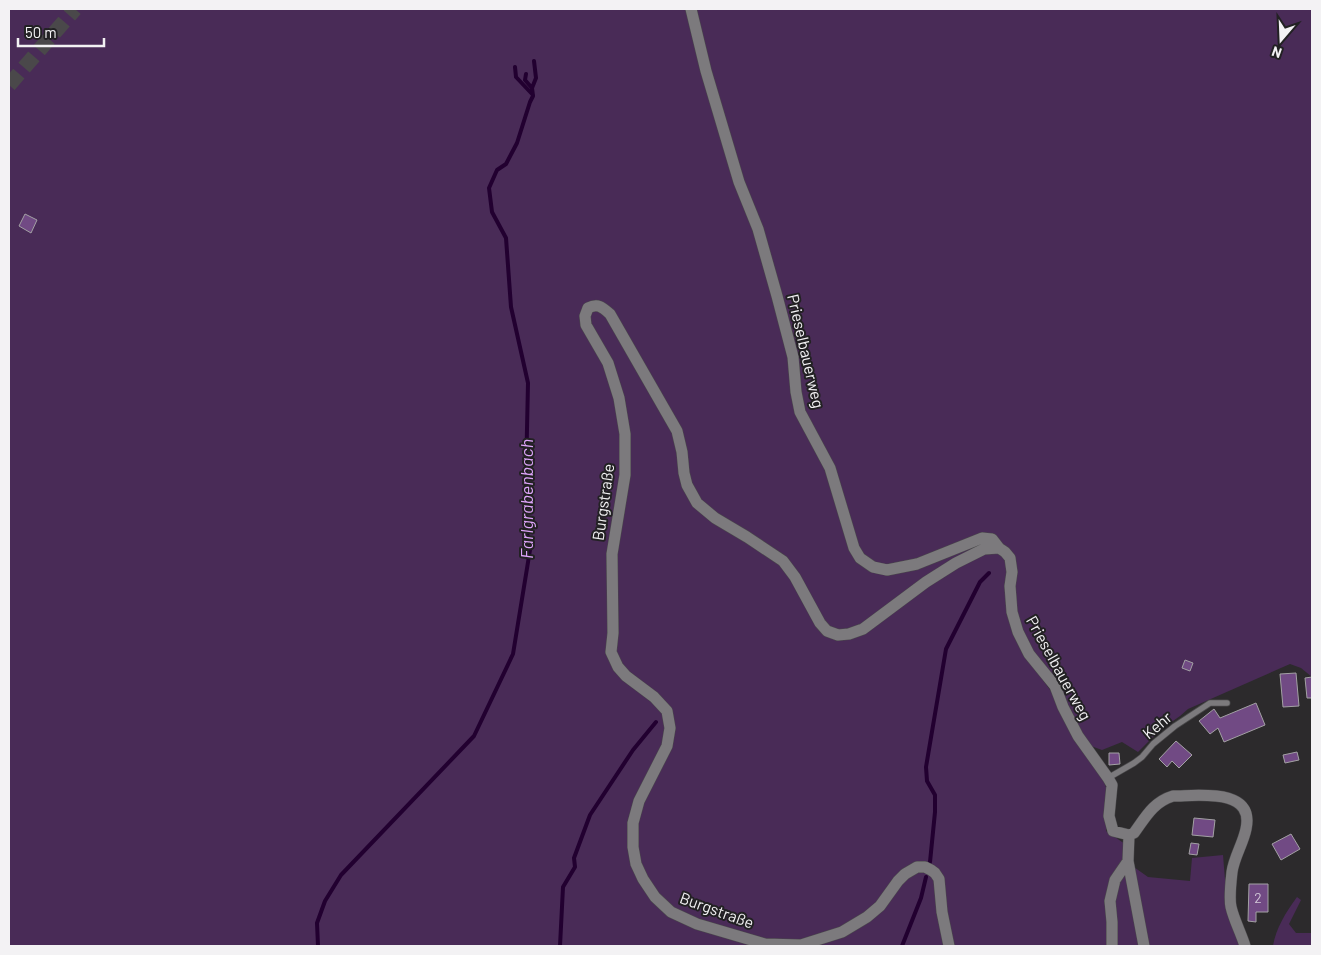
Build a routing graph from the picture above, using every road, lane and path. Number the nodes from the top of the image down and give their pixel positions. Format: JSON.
{"nodes":[{"id":1,"x":691,"y":9,"type":"edge"},
{"id":2,"x":999,"y":548,"type":"junction"},
{"id":3,"x":1227,"y":703,"type":"dead end"},
{"id":4,"x":1108,"y":778,"type":"junction"},
{"id":5,"x":1129,"y":836,"type":"junction"},
{"id":6,"x":1128,"y":861,"type":"junction"},
{"id":7,"x":949,"y":946,"type":"edge"},
{"id":8,"x":1112,"y":946,"type":"edge"},
{"id":9,"x":1144,"y":946,"type":"edge"},
{"id":10,"x":1245,"y":946,"type":"edge"}],
"edges":[{"from":1,"to":2,"type":"street","name":"Prieselbauerweg"},
{"from":2,"to":4,"type":"street","name":"Prieselbauerweg"},
{"from":2,"to":7,"type":"street","name":"Burgstraße"},
{"from":3,"to":4,"type":"lane","name":"Kehr"},
{"from":4,"to":5,"type":"street"},
{"from":5,"to":6,"type":"street"},
{"from":5,"to":10,"type":"street"},
{"from":6,"to":8,"type":"street"},
{"from":6,"to":9,"type":"street"}]}
